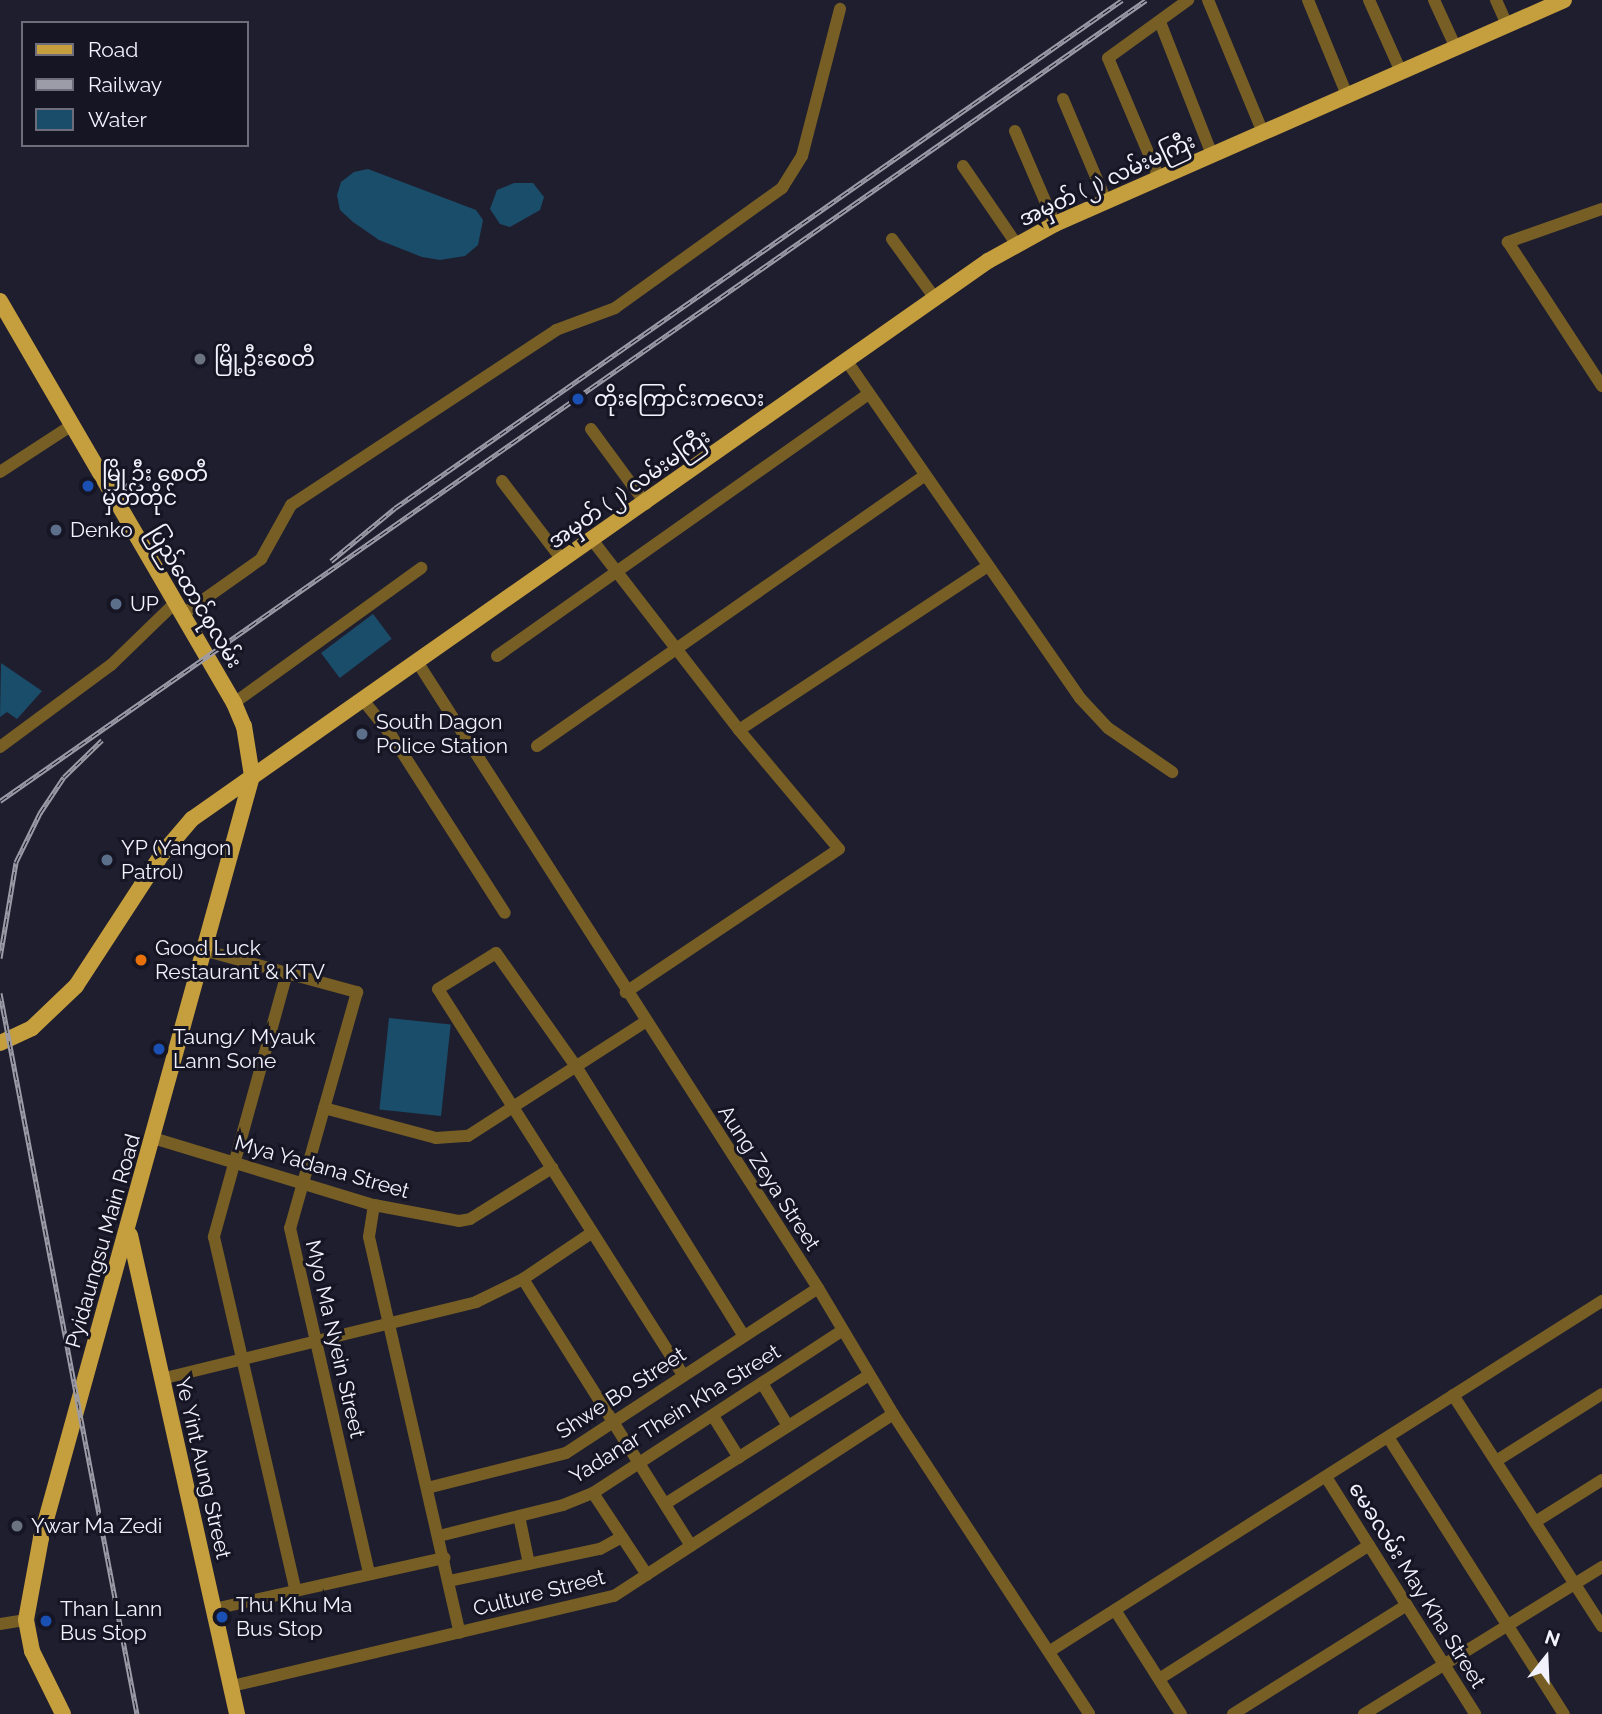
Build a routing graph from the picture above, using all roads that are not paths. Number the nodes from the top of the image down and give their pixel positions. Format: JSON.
{"nodes":[{"id":1,"x":1188,"y":0,"type":"edge"},
{"id":2,"x":1208,"y":0,"type":"edge"},
{"id":3,"x":1308,"y":0,"type":"edge"},
{"id":4,"x":1369,"y":0,"type":"edge"},
{"id":5,"x":1434,"y":0,"type":"edge"},
{"id":6,"x":1496,"y":0,"type":"edge"},
{"id":7,"x":1560,"y":1,"type":"edge"},
{"id":8,"x":840,"y":9,"type":"dead end"},
{"id":9,"x":1160,"y":22,"type":"junction"},
{"id":10,"x":1507,"y":25,"type":"junction"},
{"id":11,"x":1456,"y":48,"type":"junction"},
{"id":12,"x":1401,"y":72,"type":"junction"},
{"id":13,"x":1347,"y":96,"type":"junction"},
{"id":14,"x":1063,"y":99,"type":"dead end"},
{"id":15,"x":1015,"y":131,"type":"dead end"},
{"id":16,"x":1263,"y":132,"type":"junction"},
{"id":17,"x":1212,"y":155,"type":"junction"},
{"id":18,"x":964,"y":166,"type":"dead end"},
{"id":19,"x":1158,"y":178,"type":"junction"},
{"id":20,"x":1106,"y":201,"type":"junction"},
{"id":21,"x":1602,"y":209,"type":"edge"},
{"id":22,"x":1055,"y":224,"type":"junction"},
{"id":23,"x":892,"y":239,"type":"dead end"},
{"id":24,"x":1017,"y":245,"type":"junction"},
{"id":25,"x":934,"y":297,"type":"junction"},
{"id":26,"x":0,"y":302,"type":"edge"},
{"id":27,"x":846,"y":360,"type":"junction"},
{"id":28,"x":1602,"y":386,"type":"edge"},
{"id":29,"x":869,"y":394,"type":"junction"},
{"id":30,"x":69,"y":426,"type":"junction"},
{"id":31,"x":591,"y":429,"type":"dead end"},
{"id":32,"x":0,"y":472,"type":"edge"},
{"id":33,"x":925,"y":475,"type":"junction"},
{"id":34,"x":502,"y":481,"type":"dead end"},
{"id":35,"x":646,"y":504,"type":"junction"},
{"id":36,"x":593,"y":541,"type":"junction"},
{"id":37,"x":563,"y":561,"type":"junction"},
{"id":38,"x":989,"y":566,"type":"junction"},
{"id":39,"x":421,"y":568,"type":"dead end"},
{"id":40,"x":615,"y":569,"type":"junction"},
{"id":41,"x":178,"y":609,"type":"junction"},
{"id":42,"x":676,"y":648,"type":"junction"},
{"id":43,"x":497,"y":656,"type":"dead end"},
{"id":44,"x":418,"y":663,"type":"junction"},
{"id":45,"x":363,"y":701,"type":"junction"},
{"id":46,"x":234,"y":703,"type":"junction"},
{"id":47,"x":739,"y":730,"type":"junction"},
{"id":48,"x":537,"y":746,"type":"dead end"},
{"id":49,"x":0,"y":747,"type":"edge"},
{"id":50,"x":1172,"y":772,"type":"dead end"},
{"id":51,"x":253,"y":776,"type":"junction"},
{"id":52,"x":208,"y":806,"type":"junction"},
{"id":53,"x":241,"y":824,"type":"junction"},
{"id":54,"x":505,"y":914,"type":"dead end"},
{"id":55,"x":204,"y":950,"type":"junction"},
{"id":56,"x":286,"y":973,"type":"junction"},
{"id":57,"x":626,"y":992,"type":"junction"},
{"id":58,"x":645,"y":1022,"type":"junction"},
{"id":59,"x":0,"y":1043,"type":"edge"},
{"id":60,"x":577,"y":1068,"type":"junction"},
{"id":61,"x":324,"y":1108,"type":"junction"},
{"id":62,"x":513,"y":1109,"type":"junction"},
{"id":63,"x":153,"y":1138,"type":"junction"},
{"id":64,"x":236,"y":1163,"type":"junction"},
{"id":65,"x":552,"y":1168,"type":"junction"},
{"id":66,"x":303,"y":1183,"type":"junction"},
{"id":67,"x":374,"y":1205,"type":"junction"},
{"id":68,"x":129,"y":1231,"type":"junction"},
{"id":69,"x":590,"y":1234,"type":"junction"},
{"id":70,"x":523,"y":1279,"type":"junction"},
{"id":71,"x":818,"y":1287,"type":"junction"},
{"id":72,"x":1602,"y":1301,"type":"edge"},
{"id":73,"x":387,"y":1324,"type":"junction"},
{"id":74,"x":844,"y":1330,"type":"junction"},
{"id":75,"x":744,"y":1336,"type":"junction"},
{"id":76,"x":314,"y":1340,"type":"junction"},
{"id":77,"x":242,"y":1359,"type":"junction"},
{"id":78,"x":869,"y":1375,"type":"junction"},
{"id":79,"x":683,"y":1376,"type":"junction"},
{"id":80,"x":161,"y":1379,"type":"junction"},
{"id":81,"x":762,"y":1383,"type":"junction"},
{"id":82,"x":1602,"y":1394,"type":"edge"},
{"id":83,"x":1453,"y":1395,"type":"junction"},
{"id":84,"x":893,"y":1414,"type":"junction"},
{"id":85,"x":713,"y":1416,"type":"junction"},
{"id":86,"x":614,"y":1422,"type":"junction"},
{"id":87,"x":788,"y":1426,"type":"junction"},
{"id":88,"x":1388,"y":1437,"type":"junction"},
{"id":89,"x":738,"y":1458,"type":"junction"},
{"id":90,"x":1496,"y":1461,"type":"junction"},
{"id":91,"x":640,"y":1463,"type":"junction"},
{"id":92,"x":1326,"y":1477,"type":"junction"},
{"id":93,"x":1602,"y":1480,"type":"edge"},
{"id":94,"x":427,"y":1488,"type":"junction"},
{"id":95,"x":593,"y":1493,"type":"junction"},
{"id":96,"x":665,"y":1504,"type":"junction"},
{"id":97,"x":519,"y":1516,"type":"junction"},
{"id":98,"x":1535,"y":1522,"type":"junction"},
{"id":99,"x":439,"y":1536,"type":"junction"},
{"id":100,"x":622,"y":1537,"type":"junction"},
{"id":101,"x":1369,"y":1545,"type":"junction"},
{"id":102,"x":691,"y":1546,"type":"junction"},
{"id":103,"x":444,"y":1558,"type":"junction"},
{"id":104,"x":529,"y":1564,"type":"junction"},
{"id":105,"x":1602,"y":1567,"type":"edge"},
{"id":106,"x":369,"y":1574,"type":"junction"},
{"id":107,"x":647,"y":1575,"type":"junction"},
{"id":108,"x":449,"y":1581,"type":"junction"},
{"id":109,"x":1575,"y":1584,"type":"junction"},
{"id":110,"x":296,"y":1591,"type":"junction"},
{"id":111,"x":1407,"y":1605,"type":"junction"},
{"id":112,"x":214,"y":1609,"type":"junction"},
{"id":113,"x":1115,"y":1610,"type":"junction"},
{"id":114,"x":26,"y":1620,"type":"junction"},
{"id":115,"x":0,"y":1624,"type":"edge"},
{"id":116,"x":1602,"y":1626,"type":"edge"},
{"id":117,"x":1509,"y":1627,"type":"junction"},
{"id":118,"x":460,"y":1633,"type":"junction"},
{"id":119,"x":1050,"y":1651,"type":"junction"},
{"id":120,"x":1444,"y":1665,"type":"junction"},
{"id":121,"x":1159,"y":1679,"type":"junction"},
{"id":122,"x":232,"y":1686,"type":"junction"},
{"id":123,"x":63,"y":1714,"type":"edge"},
{"id":124,"x":237,"y":1714,"type":"edge"},
{"id":125,"x":1089,"y":1714,"type":"edge"},
{"id":126,"x":1181,"y":1714,"type":"edge"},
{"id":127,"x":1233,"y":1714,"type":"edge"},
{"id":128,"x":1364,"y":1714,"type":"edge"},
{"id":129,"x":1475,"y":1714,"type":"edge"},
{"id":130,"x":1564,"y":1714,"type":"edge"}],
"edges":[{"from":1,"to":9,"type":"street"},
{"from":2,"to":16,"type":"street"},
{"from":3,"to":13,"type":"street"},
{"from":4,"to":12,"type":"street"},
{"from":5,"to":11,"type":"street"},
{"from":6,"to":10,"type":"street"},
{"from":7,"to":10,"type":"main road","name":"အမှတ် (၂) လမ်းမကြီး"},
{"from":8,"to":41,"type":"street"},
{"from":9,"to":17,"type":"street"},
{"from":9,"to":19,"type":"street"},
{"from":10,"to":11,"type":"main road","name":"အမှတ် (၂) လမ်းမကြီး"},
{"from":11,"to":12,"type":"main road","name":"အမှတ် (၂) လမ်းမကြီး"},
{"from":12,"to":13,"type":"main road","name":"အမှတ် (၂) လမ်းမကြီး"},
{"from":13,"to":16,"type":"main road","name":"အမှတ် (၂) လမ်းမကြီး"},
{"from":14,"to":20,"type":"street"},
{"from":15,"to":22,"type":"street"},
{"from":16,"to":17,"type":"main road","name":"အမှတ် (၂) လမ်းမကြီး"},
{"from":17,"to":19,"type":"main road","name":"အမှတ် (၂) လမ်းမကြီး"},
{"from":18,"to":24,"type":"street"},
{"from":19,"to":20,"type":"main road","name":"အမှတ် (၂) လမ်းမကြီး"},
{"from":20,"to":22,"type":"main road","name":"အမှတ် (၂) လမ်းမကြီး"},
{"from":21,"to":28,"type":"street"},
{"from":22,"to":24,"type":"main road","name":"အမှတ် (၂) လမ်းမကြီး"},
{"from":23,"to":25,"type":"street"},
{"from":24,"to":25,"type":"main road","name":"အမှတ် (၂) လမ်းမကြီး"},
{"from":25,"to":27,"type":"main road","name":"အမှတ် (၂) လမ်းမကြီး"},
{"from":26,"to":30,"type":"main road","name":"ပြည်ထောင်စုလမ်း"},
{"from":27,"to":29,"type":"street"},
{"from":27,"to":35,"type":"main road","name":"အမှတ် (၂) လမ်းမကြီး"},
{"from":29,"to":33,"type":"street"},
{"from":29,"to":40,"type":"street"},
{"from":30,"to":32,"type":"street"},
{"from":30,"to":41,"type":"main road","name":"ပြည်ထောင်စုလမ်း"},
{"from":31,"to":35,"type":"street"},
{"from":33,"to":38,"type":"street"},
{"from":33,"to":42,"type":"street"},
{"from":34,"to":37,"type":"street"},
{"from":35,"to":36,"type":"main road","name":"အမှတ် (၂) လမ်းမကြီး"},
{"from":36,"to":37,"type":"main road","name":"အမှတ် (၂) လမ်းမကြီး"},
{"from":36,"to":40,"type":"street"},
{"from":37,"to":44,"type":"main road","name":"အမှတ် (၂) လမ်းမကြီး"},
{"from":38,"to":47,"type":"street"},
{"from":38,"to":50,"type":"street"},
{"from":39,"to":46,"type":"street"},
{"from":40,"to":42,"type":"street"},
{"from":40,"to":43,"type":"street"},
{"from":41,"to":46,"type":"main road","name":"ပြည်ထောင်စုလမ်း"},
{"from":41,"to":49,"type":"street"},
{"from":42,"to":47,"type":"street"},
{"from":42,"to":48,"type":"street"},
{"from":44,"to":45,"type":"main road","name":"အမှတ် (၂) လမ်းမကြီး"},
{"from":44,"to":57,"type":"street","name":"Aung Zeya Street"},
{"from":45,"to":51,"type":"main road","name":"အမှတ် (၂) လမ်းမကြီး"},
{"from":45,"to":54,"type":"street"},
{"from":46,"to":51,"type":"main road","name":"ပြည်ထောင်စုလမ်း"},
{"from":47,"to":57,"type":"street"},
{"from":51,"to":52,"type":"main road","name":"အမှတ် (၂) လမ်းမကြီး"},
{"from":51,"to":53,"type":"main road","name":"Pyidaungsu Main Road"},
{"from":52,"to":53,"type":"main road"},
{"from":52,"to":59,"type":"main road","name":"အမှတ် (၂) လမ်းမကြီး"},
{"from":53,"to":55,"type":"main road","name":"Pyidaungsu Main Road"},
{"from":55,"to":56,"type":"street"},
{"from":55,"to":63,"type":"main road","name":"Pyidaungsu Main Road"},
{"from":56,"to":61,"type":"street","name":"Myo Ma Nyein Street"},
{"from":56,"to":64,"type":"street"},
{"from":57,"to":58,"type":"street","name":"Aung Zeya Street"},
{"from":58,"to":60,"type":"street"},
{"from":58,"to":71,"type":"street","name":"Aung Zeya Street"},
{"from":60,"to":62,"type":"street"},
{"from":60,"to":62,"type":"street"},
{"from":60,"to":75,"type":"street"},
{"from":61,"to":62,"type":"street"},
{"from":61,"to":66,"type":"street","name":"Myo Ma Nyein Street"},
{"from":62,"to":65,"type":"street"},
{"from":63,"to":64,"type":"street","name":"Mya Yadana Street"},
{"from":63,"to":68,"type":"main road","name":"Pyidaungsu Main Road"},
{"from":64,"to":66,"type":"street","name":"Mya Yadana Street"},
{"from":64,"to":77,"type":"street"},
{"from":65,"to":67,"type":"street","name":"Mya Yadana Street"},
{"from":65,"to":69,"type":"street"},
{"from":66,"to":67,"type":"street","name":"Mya Yadana Street"},
{"from":66,"to":76,"type":"street","name":"Myo Ma Nyein Street"},
{"from":67,"to":73,"type":"street"},
{"from":68,"to":80,"type":"main road","name":"Ye Yint Aung Street"},
{"from":68,"to":114,"type":"main road","name":"Pyidaungsu Main Road"},
{"from":69,"to":70,"type":"street"},
{"from":69,"to":79,"type":"street"},
{"from":70,"to":73,"type":"street"},
{"from":70,"to":86,"type":"street"},
{"from":71,"to":74,"type":"street","name":"Aung Zeya Street"},
{"from":71,"to":75,"type":"street","name":"Shwe Bo Street"},
{"from":72,"to":83,"type":"street"},
{"from":73,"to":76,"type":"street"},
{"from":73,"to":94,"type":"street"},
{"from":74,"to":78,"type":"street","name":"Aung Zeya Street"},
{"from":74,"to":81,"type":"street","name":"Yadanar Thein Kha Street"},
{"from":75,"to":79,"type":"street","name":"Shwe Bo Street"},
{"from":76,"to":77,"type":"street"},
{"from":76,"to":106,"type":"street","name":"Myo Ma Nyein Street"},
{"from":77,"to":80,"type":"street"},
{"from":77,"to":110,"type":"street"},
{"from":78,"to":84,"type":"street","name":"Aung Zeya Street"},
{"from":78,"to":87,"type":"street"},
{"from":79,"to":86,"type":"street","name":"Shwe Bo Street"},
{"from":80,"to":112,"type":"main road","name":"Ye Yint Aung Street"},
{"from":81,"to":85,"type":"street","name":"Yadanar Thein Kha Street"},
{"from":81,"to":87,"type":"street"},
{"from":82,"to":90,"type":"street"},
{"from":83,"to":88,"type":"street"},
{"from":83,"to":90,"type":"street"},
{"from":84,"to":102,"type":"street","name":"Culture Street"},
{"from":84,"to":119,"type":"street","name":"Aung Zeya Street"},
{"from":85,"to":89,"type":"street"},
{"from":85,"to":91,"type":"street","name":"Yadanar Thein Kha Street"},
{"from":86,"to":91,"type":"street"},
{"from":86,"to":94,"type":"street","name":"Shwe Bo Street"},
{"from":87,"to":89,"type":"street"},
{"from":88,"to":92,"type":"street"},
{"from":88,"to":117,"type":"street"},
{"from":89,"to":96,"type":"street"},
{"from":90,"to":98,"type":"street"},
{"from":91,"to":95,"type":"street","name":"Yadanar Thein Kha Street"},
{"from":91,"to":96,"type":"street"},
{"from":92,"to":101,"type":"street","name":"မေခလမ်း May Kha Street"},
{"from":92,"to":113,"type":"street"},
{"from":93,"to":98,"type":"street"},
{"from":94,"to":99,"type":"street"},
{"from":95,"to":97,"type":"street","name":"Yadanar Thein Kha Street"},
{"from":95,"to":100,"type":"street"},
{"from":96,"to":102,"type":"street"},
{"from":97,"to":99,"type":"street","name":"Yadanar Thein Kha Street"},
{"from":97,"to":104,"type":"street"},
{"from":98,"to":109,"type":"street"},
{"from":99,"to":103,"type":"street"},
{"from":100,"to":104,"type":"street"},
{"from":100,"to":107,"type":"street"},
{"from":101,"to":111,"type":"street","name":"မေခလမ်း May Kha Street"},
{"from":101,"to":121,"type":"street"},
{"from":102,"to":107,"type":"street","name":"Culture Street"},
{"from":103,"to":106,"type":"street"},
{"from":103,"to":108,"type":"street"},
{"from":104,"to":108,"type":"street"},
{"from":105,"to":109,"type":"street"},
{"from":106,"to":110,"type":"street"},
{"from":107,"to":118,"type":"street","name":"Culture Street"},
{"from":108,"to":118,"type":"street"},
{"from":109,"to":116,"type":"street"},
{"from":109,"to":117,"type":"street"},
{"from":110,"to":112,"type":"street"},
{"from":111,"to":120,"type":"street","name":"မေခလမ်း May Kha Street"},
{"from":111,"to":127,"type":"street"},
{"from":112,"to":122,"type":"main road","name":"Ye Yint Aung Street"},
{"from":113,"to":119,"type":"street"},
{"from":113,"to":121,"type":"street"},
{"from":114,"to":115,"type":"street"},
{"from":114,"to":123,"type":"main road","name":"Pyidaungsu Main Road"},
{"from":117,"to":120,"type":"street"},
{"from":117,"to":130,"type":"street"},
{"from":118,"to":122,"type":"street","name":"Culture Street"},
{"from":119,"to":125,"type":"street","name":"Aung Zeya Street"},
{"from":120,"to":128,"type":"street"},
{"from":120,"to":129,"type":"street","name":"မေခလမ်း May Kha Street"},
{"from":121,"to":126,"type":"street"},
{"from":122,"to":124,"type":"main road","name":"Ye Yint Aung Street"}]}
